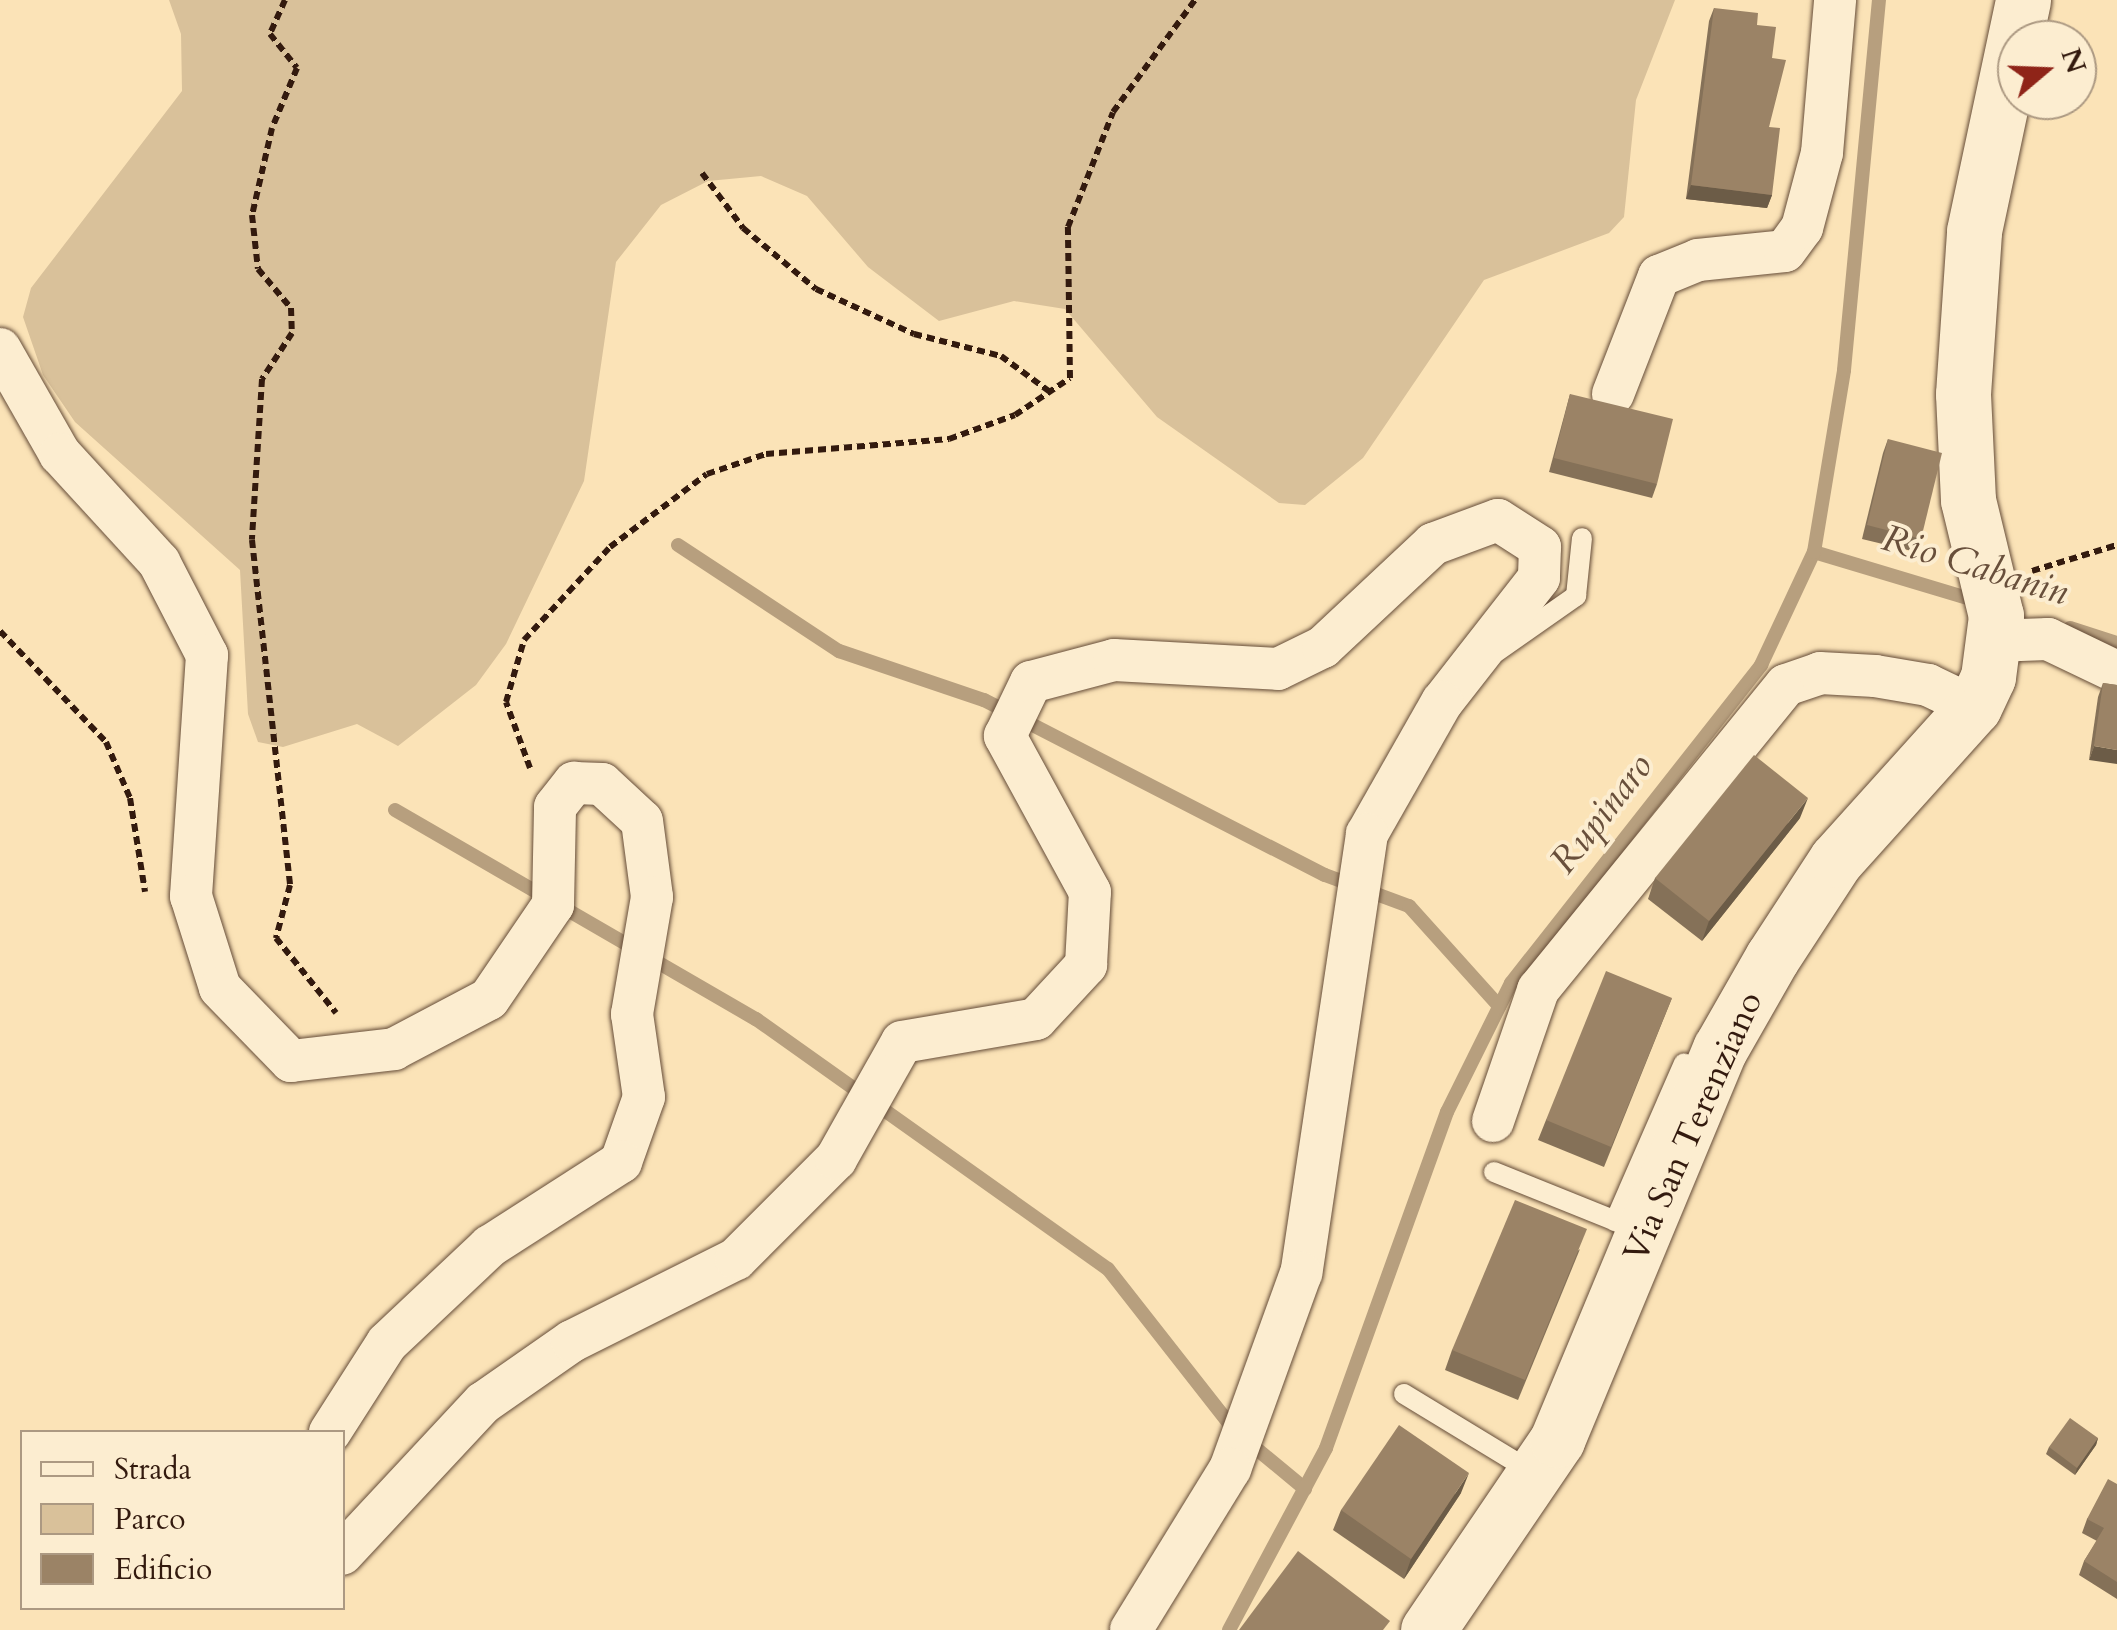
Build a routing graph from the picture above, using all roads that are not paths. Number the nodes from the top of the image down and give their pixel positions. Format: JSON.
{"nodes":[{"id":1,"x":1835,"y":0,"type":"edge"},
{"id":2,"x":2023,"y":0,"type":"edge"},
{"id":3,"x":0,"y":349,"type":"edge"},
{"id":4,"x":1613,"y":394,"type":"dead end"},
{"id":5,"x":1582,"y":538,"type":"dead end"},
{"id":6,"x":1993,"y":641,"type":"junction"},
{"id":7,"x":1473,"y":666,"type":"junction"},
{"id":8,"x":2117,"y":672,"type":"edge"},
{"id":9,"x":1974,"y":707,"type":"junction"},
{"id":10,"x":1684,"y":1063,"type":"dead end"},
{"id":11,"x":1493,"y":1121,"type":"dead end"},
{"id":12,"x":1494,"y":1172,"type":"dead end"},
{"id":13,"x":1630,"y":1227,"type":"junction"},
{"id":14,"x":1404,"y":1394,"type":"dead end"},
{"id":15,"x":331,"y":1430,"type":"edge"},
{"id":16,"x":1534,"y":1473,"type":"junction"},
{"id":17,"x":345,"y":1551,"type":"edge"},
{"id":18,"x":1131,"y":1630,"type":"edge"},
{"id":19,"x":1428,"y":1630,"type":"edge"}],
"edges":[{"from":1,"to":4,"type":"street"},
{"from":2,"to":6,"type":"street","name":"Via San Terenziano"},
{"from":3,"to":15,"type":"street"},
{"from":5,"to":7,"type":"lane"},
{"from":6,"to":8,"type":"street"},
{"from":6,"to":9,"type":"street","name":"Via San Terenziano"},
{"from":7,"to":17,"type":"street"},
{"from":7,"to":18,"type":"street"},
{"from":9,"to":11,"type":"street"},
{"from":9,"to":13,"type":"street","name":"Via San Terenziano"},
{"from":10,"to":13,"type":"lane"},
{"from":12,"to":13,"type":"lane"},
{"from":13,"to":16,"type":"street","name":"Via San Terenziano"},
{"from":14,"to":16,"type":"lane"},
{"from":16,"to":19,"type":"street","name":"Via San Terenziano"}]}
